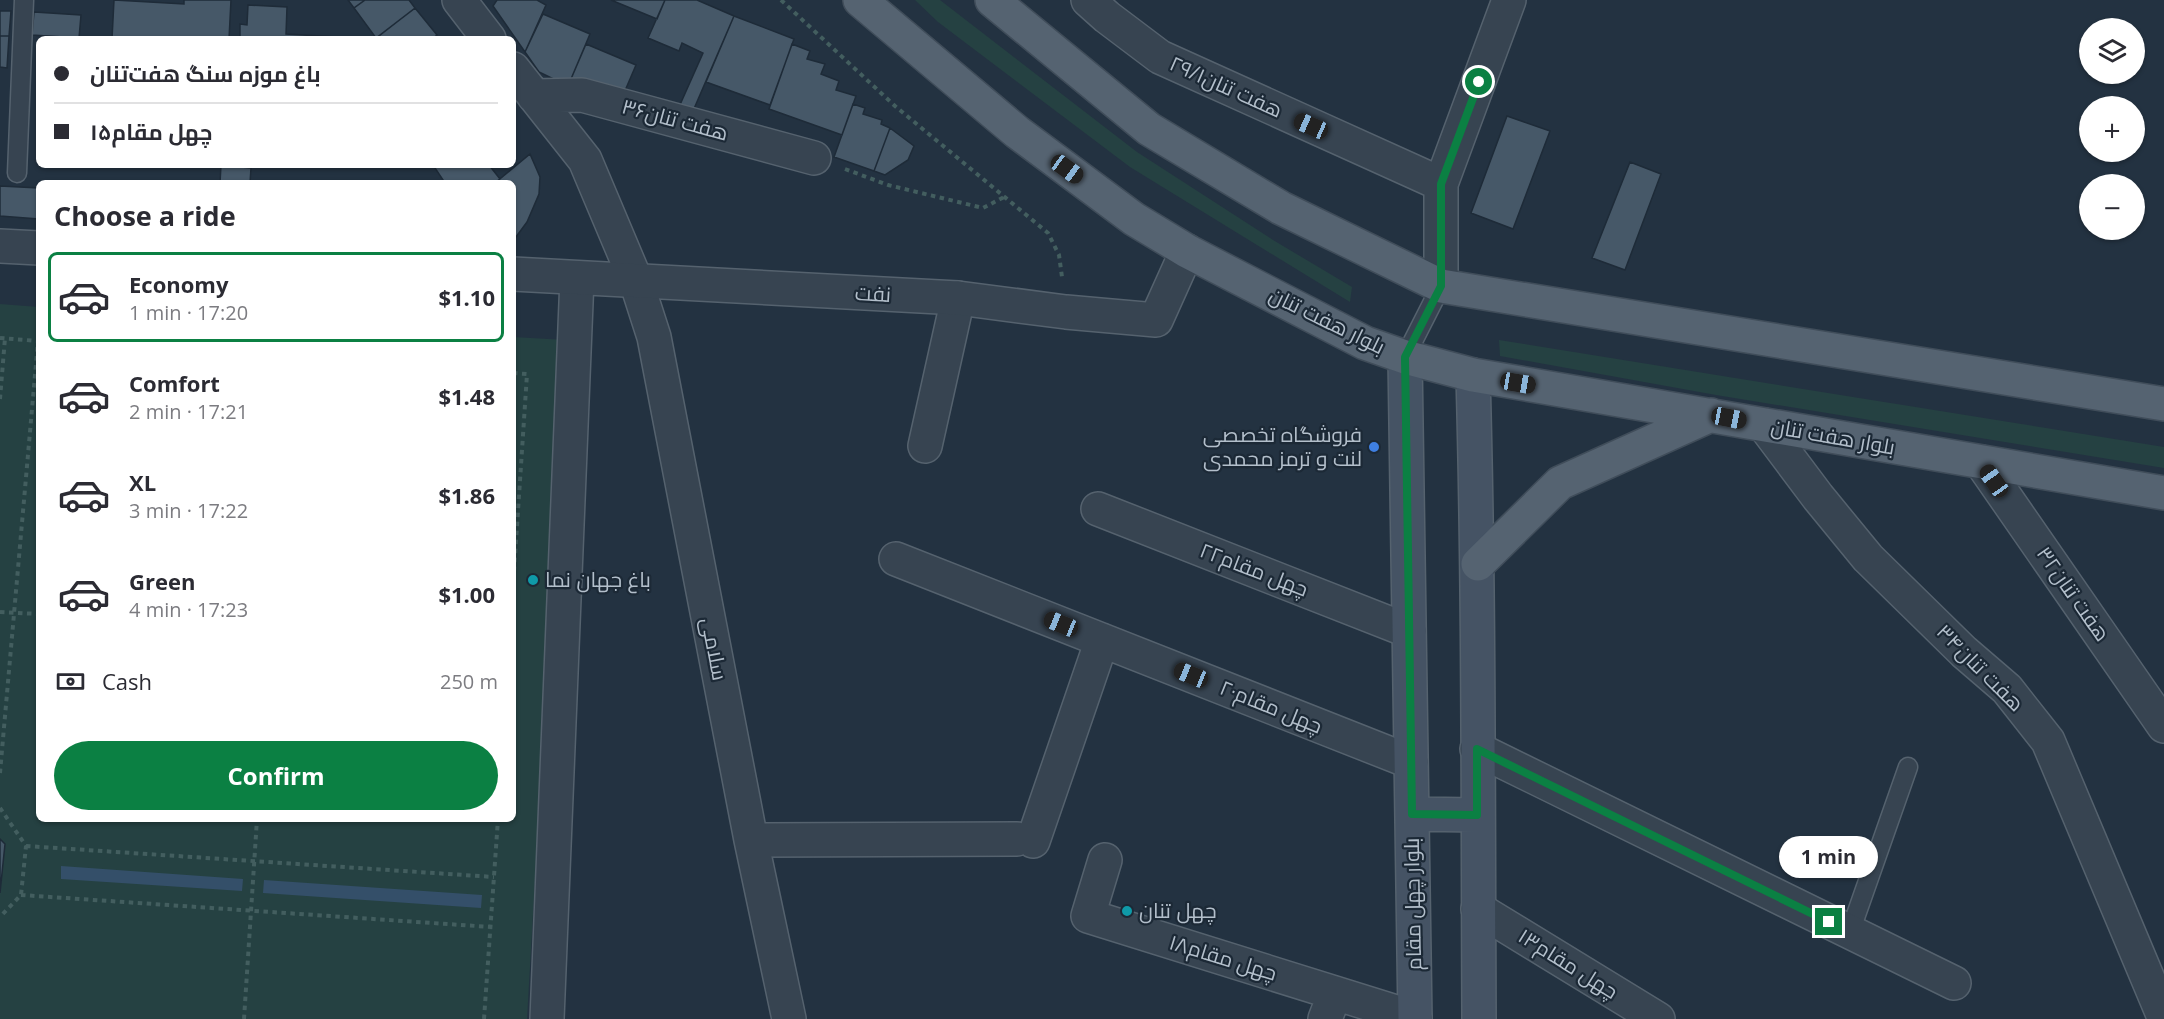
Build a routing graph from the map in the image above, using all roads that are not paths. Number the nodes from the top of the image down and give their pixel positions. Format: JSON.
{"nodes":[{"id":1,"x":24,"y":0,"type":"edge"},
{"id":2,"x":459,"y":0,"type":"edge"},
{"id":3,"x":860,"y":0,"type":"edge"},
{"id":4,"x":992,"y":0,"type":"edge"},
{"id":5,"x":1089,"y":0,"type":"edge"},
{"id":6,"x":1509,"y":0,"type":"edge"},
{"id":7,"x":487,"y":36,"type":"edge"},
{"id":8,"x":516,"y":73,"type":"edge"},
{"id":9,"x":534,"y":96,"type":"junction"},
{"id":10,"x":814,"y":158,"type":"road end"},
{"id":11,"x":17,"y":173,"type":"dead end"},
{"id":12,"x":1441,"y":184,"type":"junction"},
{"id":13,"x":0,"y":246,"type":"edge"},
{"id":14,"x":36,"y":248,"type":"edge"},
{"id":15,"x":1187,"y":251,"type":"junction"},
{"id":16,"x":516,"y":274,"type":"edge"},
{"id":17,"x":577,"y":278,"type":"junction"},
{"id":18,"x":636,"y":281,"type":"junction"},
{"id":19,"x":1441,"y":286,"type":"junction"},
{"id":20,"x":958,"y":298,"type":"junction"},
{"id":21,"x":1405,"y":357,"type":"junction"},
{"id":22,"x":1473,"y":375,"type":"junction"},
{"id":23,"x":2164,"y":404,"type":"edge"},
{"id":24,"x":1711,"y":415,"type":"junction"},
{"id":25,"x":1764,"y":425,"type":"junction"},
{"id":26,"x":925,"y":446,"type":"dead end"},
{"id":27,"x":1981,"y":462,"type":"junction"},
{"id":28,"x":2164,"y":493,"type":"edge"},
{"id":29,"x":1098,"y":509,"type":"dead end"},
{"id":30,"x":896,"y":559,"type":"dead end"},
{"id":31,"x":1478,"y":564,"type":"junction"},
{"id":32,"x":1409,"y":631,"type":"junction"},
{"id":33,"x":1102,"y":640,"type":"junction"},
{"id":34,"x":2164,"y":726,"type":"edge"},
{"id":35,"x":1477,"y":749,"type":"junction"},
{"id":36,"x":1411,"y":762,"type":"junction"},
{"id":37,"x":1908,"y":767,"type":"dead end"},
{"id":38,"x":1412,"y":814,"type":"junction"},
{"id":39,"x":1477,"y":815,"type":"junction"},
{"id":40,"x":751,"y":840,"type":"junction"},
{"id":41,"x":1105,"y":860,"type":"dead end"},
{"id":42,"x":1478,"y":909,"type":"junction"},
{"id":43,"x":1850,"y":932,"type":"junction"},
{"id":44,"x":1954,"y":983,"type":"dead end"},
{"id":45,"x":1330,"y":1006,"type":"edge"},
{"id":46,"x":2164,"y":1017,"type":"edge"},
{"id":47,"x":547,"y":1019,"type":"edge"},
{"id":48,"x":789,"y":1019,"type":"edge"},
{"id":49,"x":1415,"y":1019,"type":"edge"},
{"id":50,"x":1479,"y":1019,"type":"edge"},
{"id":51,"x":1658,"y":1019,"type":"edge"}],
"edges":[{"from":1,"to":11,"type":"lane"},
{"from":2,"to":7,"type":"street"},
{"from":3,"to":15,"type":"main road","name":"بلوار هفت تنان"},
{"from":4,"to":19,"type":"main road"},
{"from":5,"to":12,"type":"street","name":"۲۹/۱هفت تنان"},
{"from":6,"to":12,"type":"street"},
{"from":8,"to":9,"type":"street","name":"سلامی"},
{"from":9,"to":10,"type":"street","name":"هفت تنان۳۶"},
{"from":9,"to":18,"type":"street","name":"سلامی"},
{"from":12,"to":19,"type":"street"},
{"from":13,"to":14,"type":"street"},
{"from":15,"to":20,"type":"street","name":"نفت"},
{"from":15,"to":21,"type":"main road","name":"بلوار هفت تنان"},
{"from":16,"to":17,"type":"street","name":"نفت"},
{"from":17,"to":18,"type":"street","name":"نفت"},
{"from":17,"to":47,"type":"street"},
{"from":18,"to":20,"type":"street","name":"نفت"},
{"from":18,"to":40,"type":"street","name":"سلامی"},
{"from":19,"to":21,"type":"lane"},
{"from":19,"to":23,"type":"main road"},
{"from":20,"to":26,"type":"street"},
{"from":21,"to":22,"type":"main road","name":"بلوار هفت تنان"},
{"from":21,"to":32,"type":"main road","name":"بلوار چهل مقام"},
{"from":22,"to":24,"type":"main road","name":"بلوار هفت تنان"},
{"from":22,"to":31,"type":"main road"},
{"from":24,"to":25,"type":"main road","name":"بلوار هفت تنان"},
{"from":24,"to":31,"type":"main road"},
{"from":25,"to":27,"type":"main road","name":"بلوار هفت تنان"},
{"from":25,"to":46,"type":"street","name":"هفت تنان۳۴"},
{"from":27,"to":28,"type":"main road","name":"بلوار هفت تنان"},
{"from":27,"to":34,"type":"street","name":"هفت تنان۳۲"},
{"from":29,"to":32,"type":"street","name":"چهل مقام۲۲"},
{"from":30,"to":33,"type":"street","name":"چهل مقام۲۰"},
{"from":31,"to":35,"type":"main road"},
{"from":32,"to":36,"type":"main road","name":"بلوار چهل مقام"},
{"from":33,"to":36,"type":"street","name":"چهل مقام۲۰"},
{"from":33,"to":40,"type":"street"},
{"from":35,"to":39,"type":"main road"},
{"from":35,"to":43,"type":"street"},
{"from":36,"to":38,"type":"main road","name":"بلوار چهل مقام"},
{"from":37,"to":43,"type":"lane"},
{"from":38,"to":39,"type":"main road"},
{"from":38,"to":49,"type":"main road","name":"بلوار چهل مقام"},
{"from":39,"to":42,"type":"main road"},
{"from":40,"to":48,"type":"street","name":"سلامی"},
{"from":41,"to":45,"type":"street","name":"۱۸چهل مقام"},
{"from":42,"to":50,"type":"main road"},
{"from":42,"to":51,"type":"street","name":"چهل مقام۱۳"},
{"from":43,"to":44,"type":"street"},
{"from":45,"to":49,"type":"street","name":"۱۸چهل مقام"}]}
